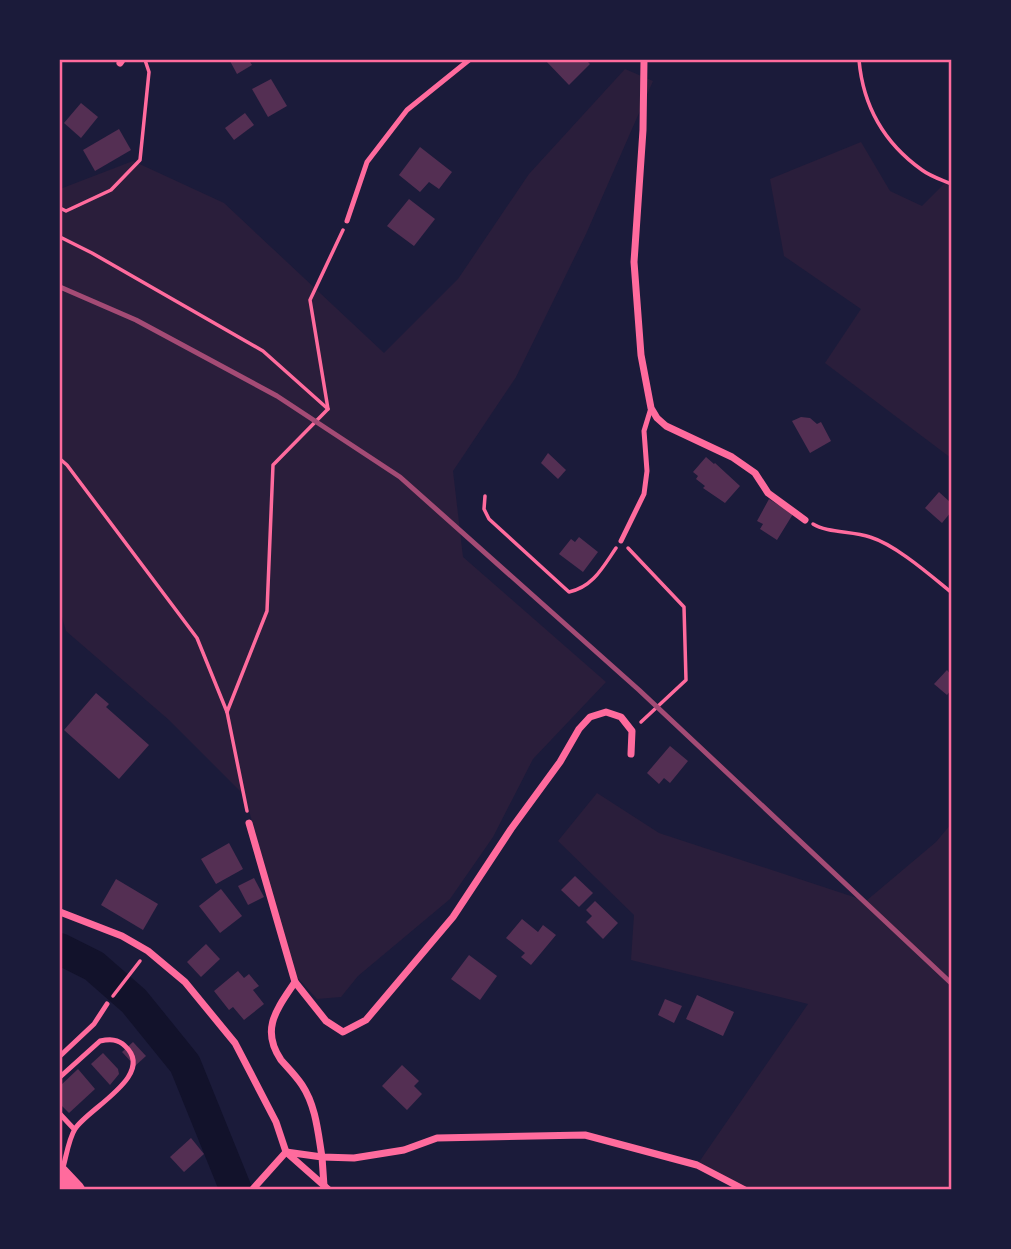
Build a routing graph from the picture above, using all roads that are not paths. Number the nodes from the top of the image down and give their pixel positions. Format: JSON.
{"nodes":[{"id":1,"x":469,"y":60,"type":"edge"},
{"id":2,"x":644,"y":60,"type":"edge"},
{"id":3,"x":347,"y":221,"type":"road end"},
{"id":4,"x":651,"y":408,"type":"junction"},
{"id":5,"x":805,"y":520,"type":"road end"},
{"id":6,"x":621,"y":541,"type":"road end"},
{"id":7,"x":631,"y":754,"type":"dead end"},
{"id":8,"x":249,"y":823,"type":"road end"},
{"id":9,"x":60,"y":912,"type":"edge"},
{"id":10,"x":295,"y":982,"type":"junction"},
{"id":11,"x":107,"y":1004,"type":"road end"},
{"id":12,"x":60,"y":1056,"type":"edge"},
{"id":13,"x":60,"y":1077,"type":"edge"},
{"id":14,"x":60,"y":1114,"type":"edge"},
{"id":15,"x":74,"y":1129,"type":"junction"},
{"id":16,"x":286,"y":1152,"type":"junction"},
{"id":17,"x":323,"y":1157,"type":"junction"},
{"id":18,"x":60,"y":1173,"type":"edge"},
{"id":19,"x":327,"y":1188,"type":"edge"},
{"id":20,"x":76,"y":1189,"type":"edge"},
{"id":21,"x":252,"y":1189,"type":"edge"},
{"id":22,"x":745,"y":1189,"type":"edge"}],
"edges":[{"from":1,"to":3,"type":"lane"},
{"from":2,"to":4,"type":"street"},
{"from":4,"to":5,"type":"street"},
{"from":4,"to":6,"type":"lane"},
{"from":7,"to":10,"type":"street"},
{"from":8,"to":10,"type":"street"},
{"from":9,"to":16,"type":"street"},
{"from":10,"to":17,"type":"street"},
{"from":11,"to":12,"type":"lane"},
{"from":13,"to":15,"type":"lane"},
{"from":14,"to":15,"type":"lane"},
{"from":15,"to":18,"type":"lane"},
{"from":16,"to":17,"type":"street"},
{"from":16,"to":19,"type":"street"},
{"from":16,"to":21,"type":"street"},
{"from":17,"to":19,"type":"street"},
{"from":17,"to":22,"type":"street"},
{"from":18,"to":20,"type":"main road"}]}
